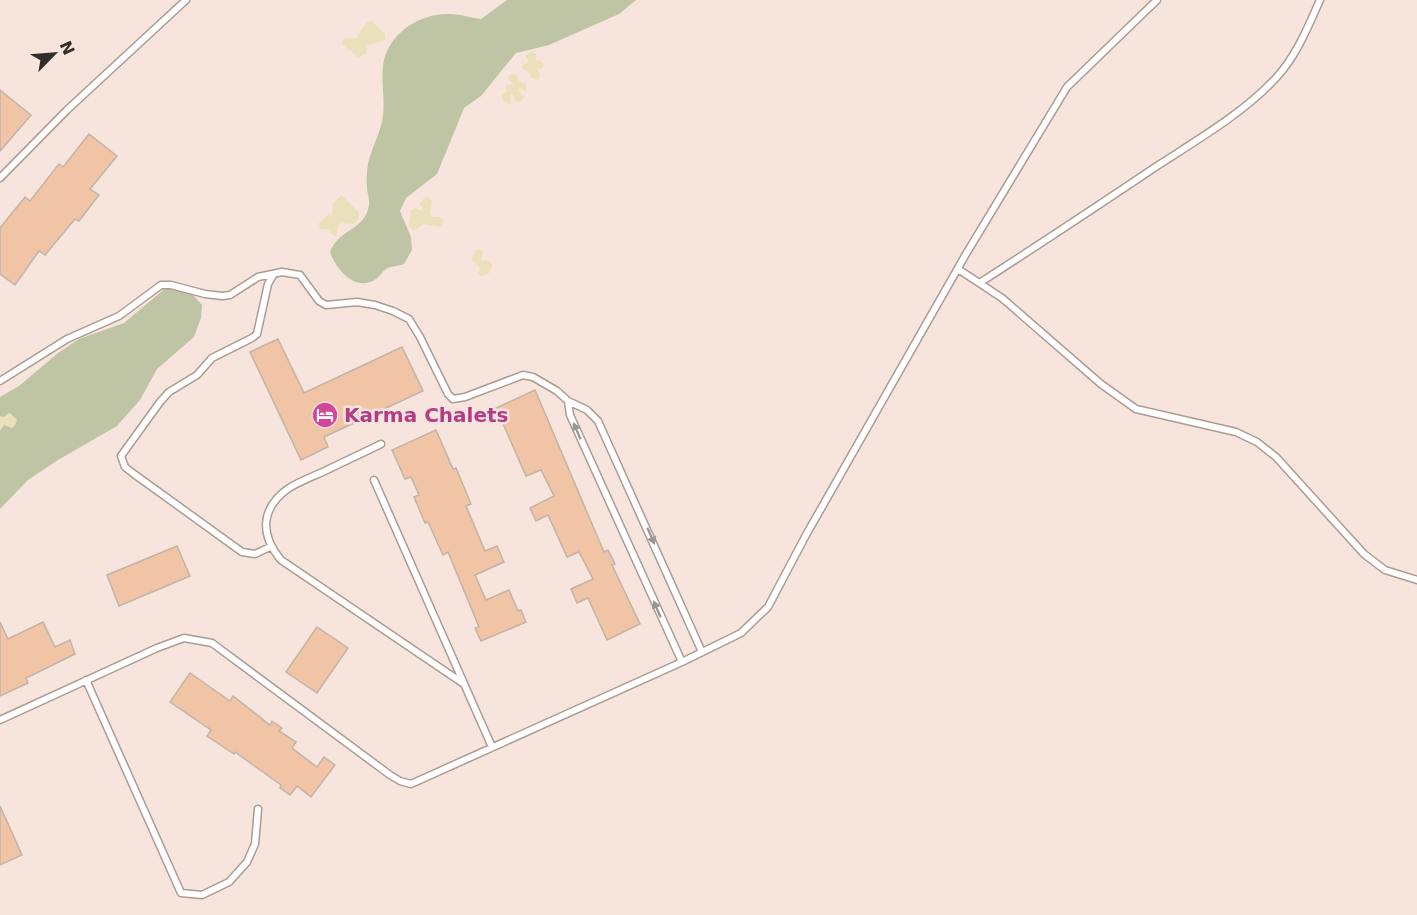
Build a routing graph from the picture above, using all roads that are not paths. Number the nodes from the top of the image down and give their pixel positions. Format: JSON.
{"nodes":[{"id":1,"x":186,"y":0,"type":"edge"},
{"id":2,"x":1157,"y":0,"type":"edge"},
{"id":3,"x":1320,"y":0,"type":"edge"},
{"id":4,"x":0,"y":178,"type":"edge"},
{"id":5,"x":958,"y":269,"type":"junction"},
{"id":6,"x":274,"y":274,"type":"junction"},
{"id":7,"x":981,"y":282,"type":"junction"},
{"id":8,"x":0,"y":381,"type":"edge"},
{"id":9,"x":568,"y":401,"type":"junction"},
{"id":10,"x":381,"y":444,"type":"dead end"},
{"id":11,"x":374,"y":480,"type":"dead end"},
{"id":12,"x":270,"y":547,"type":"junction"},
{"id":13,"x":1417,"y":580,"type":"edge"},
{"id":14,"x":702,"y":652,"type":"junction"},
{"id":15,"x":682,"y":662,"type":"junction"},
{"id":16,"x":86,"y":680,"type":"junction"},
{"id":17,"x":464,"y":684,"type":"junction"},
{"id":18,"x":0,"y":720,"type":"edge"},
{"id":19,"x":492,"y":747,"type":"junction"},
{"id":20,"x":258,"y":809,"type":"dead end"}],
"edges":[{"from":1,"to":4,"type":"lane"},
{"from":2,"to":5,"type":"lane"},
{"from":3,"to":7,"type":"lane"},
{"from":5,"to":7,"type":"lane"},
{"from":5,"to":14,"type":"lane"},
{"from":6,"to":8,"type":"lane"},
{"from":6,"to":9,"type":"lane"},
{"from":6,"to":12,"type":"lane"},
{"from":7,"to":13,"type":"lane"},
{"from":9,"to":14,"type":"lane","one_way":true},
{"from":15,"to":9,"type":"lane","one_way":true},
{"from":10,"to":12,"type":"lane"},
{"from":11,"to":17,"type":"lane"},
{"from":12,"to":17,"type":"lane"},
{"from":14,"to":15,"type":"lane"},
{"from":15,"to":19,"type":"lane"},
{"from":16,"to":18,"type":"lane"},
{"from":16,"to":19,"type":"lane"},
{"from":16,"to":20,"type":"lane"},
{"from":17,"to":19,"type":"lane"}]}
